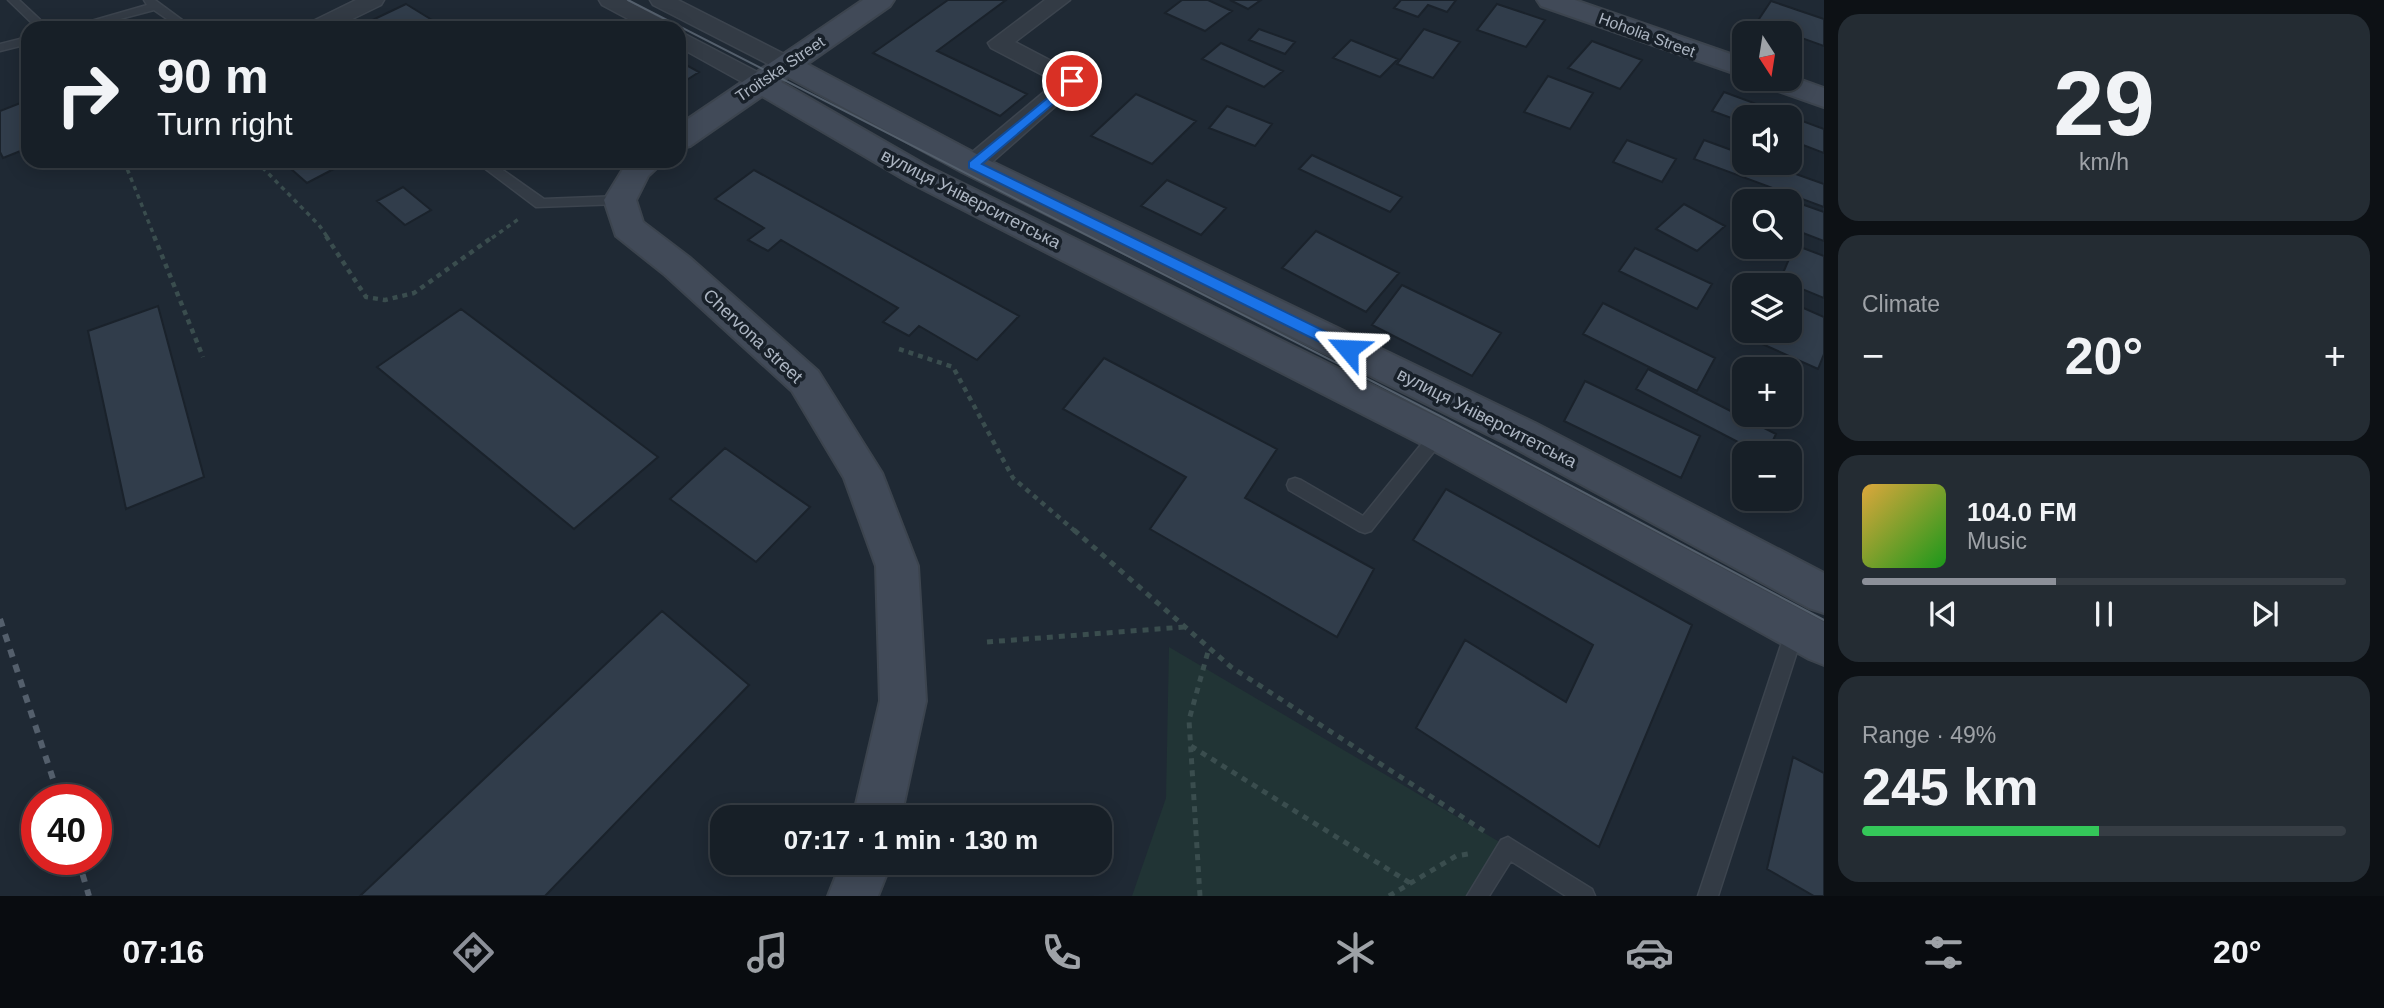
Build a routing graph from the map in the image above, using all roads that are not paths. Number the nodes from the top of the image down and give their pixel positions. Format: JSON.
{"nodes":[{"id":1,"x":13,"y":0,"type":"edge"},
{"id":2,"x":373,"y":0,"type":"edge"},
{"id":3,"x":610,"y":0,"type":"edge"},
{"id":4,"x":661,"y":0,"type":"edge"},
{"id":5,"x":881,"y":0,"type":"edge"},
{"id":6,"x":1059,"y":0,"type":"edge"},
{"id":7,"x":1550,"y":0,"type":"edge"},
{"id":8,"x":1613,"y":0,"type":"edge"},
{"id":9,"x":152,"y":3,"type":"edge"},
{"id":10,"x":36,"y":21,"type":"edge"},
{"id":11,"x":95,"y":21,"type":"edge"},
{"id":12,"x":177,"y":21,"type":"edge"},
{"id":13,"x":331,"y":21,"type":"edge"},
{"id":14,"x":648,"y":21,"type":"edge"},
{"id":15,"x":686,"y":41,"type":"edge"},
{"id":16,"x":21,"y":42,"type":"edge"},
{"id":17,"x":1732,"y":42,"type":"edge"},
{"id":18,"x":0,"y":48,"type":"edge"},
{"id":19,"x":1732,"y":64,"type":"edge"},
{"id":20,"x":1802,"y":67,"type":"edge"},
{"id":21,"x":773,"y":73,"type":"junction"},
{"id":22,"x":1824,"y":75,"type":"edge"},
{"id":23,"x":1802,"y":90,"type":"edge"},
{"id":24,"x":1824,"y":98,"type":"edge"},
{"id":25,"x":686,"y":134,"type":"edge"},
{"id":26,"x":973,"y":165,"type":"junction"},
{"id":27,"x":491,"y":168,"type":"edge"},
{"id":28,"x":639,"y":168,"type":"edge"},
{"id":29,"x":620,"y":200,"type":"junction"},
{"id":30,"x":1438,"y":435,"type":"junction"},
{"id":31,"x":1295,"y":485,"type":"dead end"},
{"id":32,"x":1821,"y":583,"type":"edge"},
{"id":33,"x":1810,"y":638,"type":"edge"},
{"id":34,"x":880,"y":805,"type":"edge"},
{"id":35,"x":861,"y":875,"type":"edge"},
{"id":36,"x":853,"y":896,"type":"edge"},
{"id":37,"x":1477,"y":896,"type":"edge"},
{"id":38,"x":1585,"y":896,"type":"edge"},
{"id":39,"x":1708,"y":896,"type":"edge"}],
"edges":[{"from":1,"to":10,"type":"lane"},
{"from":2,"to":13,"type":"street"},
{"from":3,"to":14,"type":"street"},
{"from":4,"to":21,"type":"street","name":"вулиця Університетська"},
{"from":5,"to":21,"type":"street","name":"Troitska Street"},
{"from":6,"to":26,"type":"street"},
{"from":7,"to":19,"type":"street","name":"Hoholia Street"},
{"from":8,"to":17,"type":"street","name":"Hoholia Street"},
{"from":9,"to":11,"type":"lane"},
{"from":9,"to":12,"type":"lane"},
{"from":15,"to":21,"type":"street","name":"вулиця Університетська"},
{"from":16,"to":18,"type":"lane"},
{"from":20,"to":22,"type":"street"},
{"from":21,"to":25,"type":"street","name":"Troitska Street"},
{"from":21,"to":26,"type":"street","name":"вулиця Університетська"},
{"from":21,"to":30,"type":"street","name":"вулиця Університетська"},
{"from":23,"to":24,"type":"street"},
{"from":26,"to":32,"type":"street","name":"вулиця Університетська"},
{"from":27,"to":29,"type":"lane"},
{"from":28,"to":29,"type":"street"},
{"from":29,"to":34,"type":"street","name":"Chervona street"},
{"from":30,"to":31,"type":"lane"},
{"from":30,"to":33,"type":"street","name":"вулиця Університетська"},
{"from":32,"to":33,"type":"street"},
{"from":33,"to":39,"type":"lane"},
{"from":35,"to":36,"type":"street"},
{"from":37,"to":38,"type":"lane"}]}
